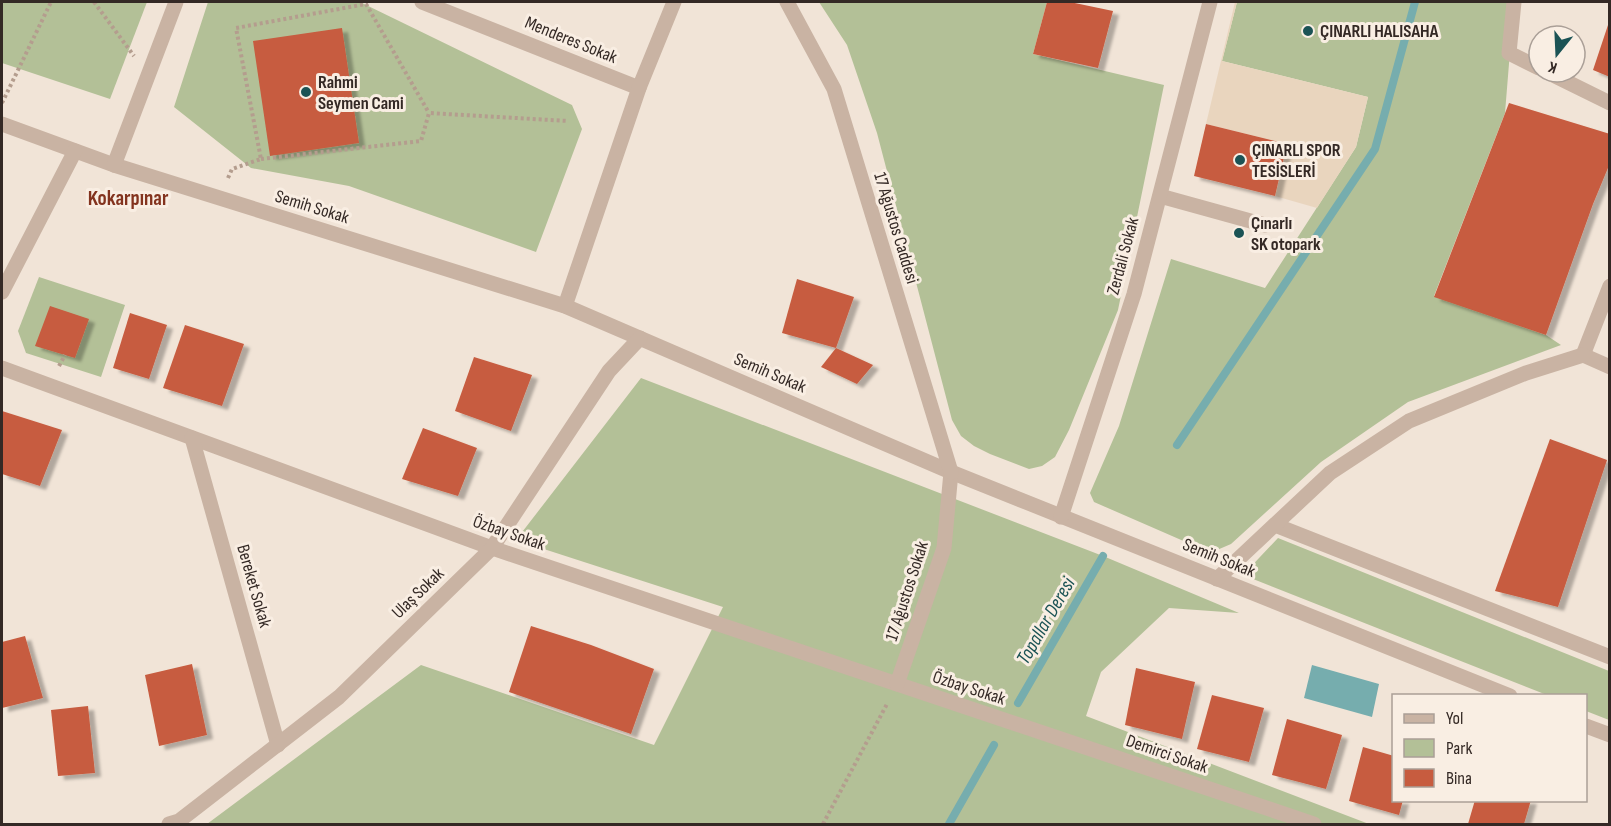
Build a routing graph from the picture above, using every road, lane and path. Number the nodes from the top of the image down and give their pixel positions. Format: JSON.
{"nodes":[{"id":1,"x":51,"y":2,"type":"edge"},
{"id":2,"x":94,"y":2,"type":"edge"},
{"id":3,"x":176,"y":2,"type":"edge"},
{"id":4,"x":422,"y":2,"type":"edge"},
{"id":5,"x":674,"y":2,"type":"edge"},
{"id":6,"x":787,"y":2,"type":"edge"},
{"id":7,"x":1210,"y":2,"type":"edge"},
{"id":8,"x":1514,"y":2,"type":"edge"},
{"id":9,"x":1527,"y":62,"type":"edge"},
{"id":10,"x":148,"y":76,"type":"junction"},
{"id":11,"x":1571,"y":84,"type":"edge"},
{"id":12,"x":639,"y":88,"type":"junction"},
{"id":13,"x":1610,"y":103,"type":"edge"},
{"id":14,"x":2,"y":104,"type":"edge"},
{"id":15,"x":429,"y":112,"type":"junction"},
{"id":16,"x":567,"y":121,"type":"dead end"},
{"id":17,"x":2,"y":124,"type":"edge"},
{"id":18,"x":75,"y":151,"type":"junction"},
{"id":19,"x":261,"y":159,"type":"junction"},
{"id":20,"x":114,"y":165,"type":"junction"},
{"id":21,"x":1160,"y":196,"type":"junction"},
{"id":22,"x":220,"y":198,"type":"junction"},
{"id":23,"x":1265,"y":225,"type":"dead end"},
{"id":24,"x":1610,"y":286,"type":"edge"},
{"id":25,"x":2,"y":292,"type":"edge"},
{"id":26,"x":566,"y":306,"type":"junction"},
{"id":27,"x":640,"y":338,"type":"junction"},
{"id":28,"x":1583,"y":355,"type":"junction"},
{"id":29,"x":1610,"y":367,"type":"edge"},
{"id":30,"x":2,"y":368,"type":"edge"},
{"id":31,"x":192,"y":438,"type":"junction"},
{"id":32,"x":951,"y":472,"type":"junction"},
{"id":33,"x":1062,"y":517,"type":"junction"},
{"id":34,"x":1275,"y":525,"type":"junction"},
{"id":35,"x":492,"y":548,"type":"junction"},
{"id":36,"x":1217,"y":579,"type":"junction"},
{"id":37,"x":1610,"y":657,"type":"edge"},
{"id":38,"x":897,"y":684,"type":"junction"},
{"id":39,"x":1505,"y":694,"type":"edge"},
{"id":40,"x":1008,"y":722,"type":"joint"},
{"id":41,"x":1587,"y":726,"type":"edge"},
{"id":42,"x":1610,"y":735,"type":"edge"},
{"id":43,"x":278,"y":745,"type":"junction"},
{"id":44,"x":169,"y":825,"type":"edge"},
{"id":45,"x":823,"y":825,"type":"edge"},
{"id":46,"x":1314,"y":825,"type":"edge"}],
"edges":[{"from":1,"to":14,"type":"path"},
{"from":2,"to":10,"type":"path"},
{"from":3,"to":10,"type":"street"},
{"from":4,"to":12,"type":"street","name":"Menderes Sokak"},
{"from":5,"to":12,"type":"street"},
{"from":6,"to":32,"type":"street","name":"17 Ağustos Caddesi"},
{"from":7,"to":21,"type":"street","name":"Zerdali Sokak"},
{"from":8,"to":9,"type":"street"},
{"from":10,"to":20,"type":"street"},
{"from":11,"to":13,"type":"street"},
{"from":12,"to":26,"type":"street"},
{"from":15,"to":16,"type":"path"},
{"from":15,"to":19,"type":"path"},
{"from":15,"to":19,"type":"path"},
{"from":17,"to":18,"type":"street","name":"Semih Sokak"},
{"from":18,"to":20,"type":"street","name":"Semih Sokak"},
{"from":18,"to":25,"type":"street"},
{"from":19,"to":22,"type":"path"},
{"from":20,"to":22,"type":"street","name":"Semih Sokak"},
{"from":21,"to":23,"type":"street"},
{"from":21,"to":33,"type":"street","name":"Zerdali Sokak"},
{"from":22,"to":26,"type":"street","name":"Semih Sokak"},
{"from":24,"to":28,"type":"street"},
{"from":26,"to":27,"type":"street","name":"Semih Sokak"},
{"from":27,"to":32,"type":"street","name":"Semih Sokak"},
{"from":27,"to":35,"type":"street","name":"Ulaş Sokak"},
{"from":28,"to":29,"type":"street"},
{"from":28,"to":34,"type":"street"},
{"from":30,"to":31,"type":"street","name":"Özbay Sokak"},
{"from":31,"to":35,"type":"street","name":"Özbay Sokak"},
{"from":31,"to":43,"type":"street","name":"Bereket Sokak"},
{"from":32,"to":33,"type":"street","name":"Semih Sokak"},
{"from":32,"to":38,"type":"street","name":"17 Ağustos Sokak"},
{"from":33,"to":36,"type":"street","name":"Semih Sokak"},
{"from":34,"to":36,"type":"street"},
{"from":34,"to":37,"type":"street"},
{"from":35,"to":38,"type":"street","name":"Özbay Sokak"},
{"from":35,"to":43,"type":"street","name":"Ulaş Sokak"},
{"from":36,"to":39,"type":"street","name":"Semih Sokak"},
{"from":38,"to":40,"type":"street","name":"Özbay Sokak"},
{"from":38,"to":45,"type":"path"},
{"from":40,"to":46,"type":"street","name":"Demirci Sokak"},
{"from":41,"to":42,"type":"street"},
{"from":43,"to":44,"type":"street","name":"Ulaş Sokak"}]}
